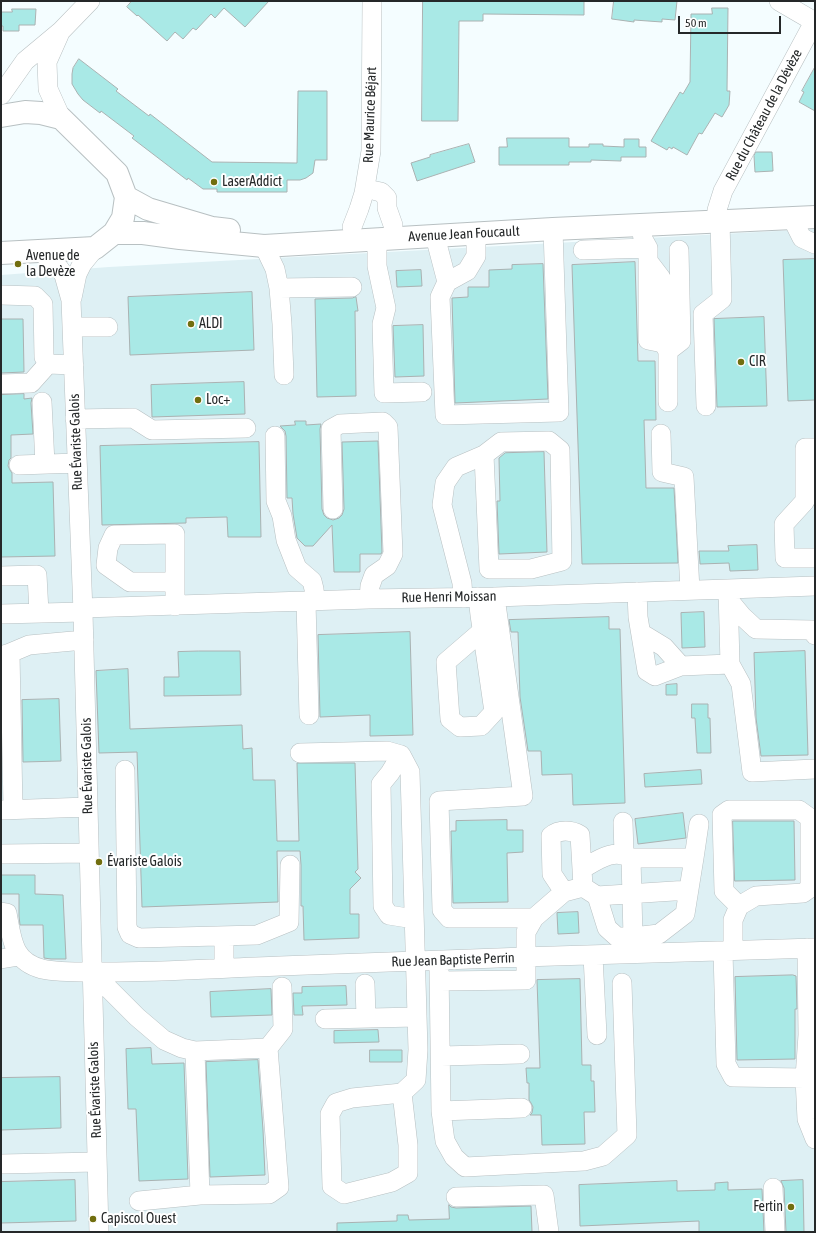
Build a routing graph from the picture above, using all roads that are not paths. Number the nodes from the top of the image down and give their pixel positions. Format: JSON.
{"nodes":[{"id":1,"x":90,"y":1,"type":"edge"},
{"id":2,"x":372,"y":1,"type":"edge"},
{"id":3,"x":779,"y":1,"type":"edge"},
{"id":4,"x":814,"y":22,"type":"edge"},
{"id":5,"x":61,"y":31,"type":"junction"},
{"id":6,"x":1,"y":95,"type":"edge"},
{"id":7,"x":1,"y":116,"type":"edge"},
{"id":8,"x":61,"y":118,"type":"junction"},
{"id":9,"x":376,"y":191,"type":"dead end"},
{"id":10,"x":126,"y":197,"type":"junction"},
{"id":11,"x":815,"y":205,"type":"edge"},
{"id":12,"x":719,"y":216,"type":"junction"},
{"id":13,"x":815,"y":217,"type":"edge"},
{"id":14,"x":792,"y":218,"type":"junction"},
{"id":15,"x":641,"y":225,"type":"junction"},
{"id":16,"x":352,"y":227,"type":"junction"},
{"id":17,"x":553,"y":230,"type":"junction"},
{"id":18,"x":385,"y":232,"type":"junction"},
{"id":19,"x":114,"y":233,"type":"junction"},
{"id":20,"x":476,"y":234,"type":"junction"},
{"id":21,"x":436,"y":236,"type":"junction"},
{"id":22,"x":815,"y":244,"type":"edge"},
{"id":23,"x":264,"y":246,"type":"junction"},
{"id":24,"x":95,"y":248,"type":"junction"},
{"id":25,"x":583,"y":250,"type":"dead end"},
{"id":26,"x":679,"y":250,"type":"dead end"},
{"id":27,"x":40,"y":251,"type":"junction"},
{"id":28,"x":1,"y":253,"type":"edge"},
{"id":29,"x":648,"y":254,"type":"junction"},
{"id":30,"x":447,"y":282,"type":"junction"},
{"id":31,"x":352,"y":286,"type":"dead end"},
{"id":32,"x":279,"y":288,"type":"junction"},
{"id":33,"x":1,"y":295,"type":"edge"},
{"id":34,"x":71,"y":300,"type":"junction"},
{"id":35,"x":73,"y":327,"type":"junction"},
{"id":36,"x":108,"y":327,"type":"dead end"},
{"id":37,"x":666,"y":347,"type":"junction"},
{"id":38,"x":48,"y":364,"type":"junction"},
{"id":39,"x":74,"y":365,"type":"junction"},
{"id":40,"x":284,"y":375,"type":"dead end"},
{"id":41,"x":1,"y":384,"type":"edge"},
{"id":42,"x":422,"y":392,"type":"dead end"},
{"id":43,"x":42,"y":402,"type":"dead end"},
{"id":44,"x":668,"y":402,"type":"dead end"},
{"id":45,"x":706,"y":406,"type":"dead end"},
{"id":46,"x":75,"y":419,"type":"junction"},
{"id":47,"x":246,"y":428,"type":"dead end"},
{"id":48,"x":661,"y":434,"type":"dead end"},
{"id":49,"x":275,"y":436,"type":"dead end"},
{"id":50,"x":815,"y":448,"type":"edge"},
{"id":51,"x":484,"y":455,"type":"junction"},
{"id":52,"x":77,"y":463,"type":"junction"},
{"id":53,"x":45,"y":464,"type":"junction"},
{"id":54,"x":19,"y":465,"type":"dead end"},
{"id":55,"x":810,"y":501,"type":"edge"},
{"id":56,"x":333,"y":509,"type":"dead end"},
{"id":57,"x":815,"y":558,"type":"edge"},
{"id":58,"x":531,"y":569,"type":"junction"},
{"id":59,"x":1,"y":576,"type":"edge"},
{"id":60,"x":174,"y":582,"type":"dead end"},
{"id":61,"x":815,"y":586,"type":"edge"},
{"id":62,"x":690,"y":590,"type":"junction"},
{"id":63,"x":637,"y":592,"type":"junction"},
{"id":64,"x":728,"y":594,"type":"junction"},
{"id":65,"x":531,"y":596,"type":"junction"},
{"id":66,"x":479,"y":597,"type":"junction"},
{"id":67,"x":369,"y":599,"type":"junction"},
{"id":68,"x":311,"y":601,"type":"junction"},
{"id":69,"x":175,"y":606,"type":"junction"},
{"id":70,"x":83,"y":610,"type":"junction"},
{"id":71,"x":39,"y":612,"type":"junction"},
{"id":72,"x":1,"y":614,"type":"edge"},
{"id":73,"x":482,"y":631,"type":"dead end"},
{"id":74,"x":641,"y":633,"type":"junction"},
{"id":75,"x":815,"y":635,"type":"edge"},
{"id":76,"x":84,"y":640,"type":"junction"},
{"id":77,"x":4,"y":652,"type":"edge"},
{"id":78,"x":730,"y":664,"type":"junction"},
{"id":79,"x":681,"y":666,"type":"junction"},
{"id":80,"x":309,"y":715,"type":"dead end"},
{"id":81,"x":300,"y":754,"type":"dead end"},
{"id":82,"x":401,"y":755,"type":"junction"},
{"id":83,"x":815,"y":769,"type":"edge"},
{"id":84,"x":125,"y":770,"type":"dead end"},
{"id":85,"x":6,"y":778,"type":"edge"},
{"id":86,"x":88,"y":807,"type":"junction"},
{"id":87,"x":7,"y":809,"type":"edge"},
{"id":88,"x":624,"y":822,"type":"dead end"},
{"id":89,"x":699,"y":824,"type":"dead end"},
{"id":90,"x":89,"y":853,"type":"junction"},
{"id":91,"x":1,"y":854,"type":"edge"},
{"id":92,"x":628,"y":856,"type":"junction"},
{"id":93,"x":694,"y":858,"type":"junction"},
{"id":94,"x":290,"y":865,"type":"dead end"},
{"id":95,"x":587,"y":884,"type":"junction"},
{"id":96,"x":689,"y":890,"type":"junction"},
{"id":97,"x":564,"y":892,"type":"junction"},
{"id":98,"x":632,"y":894,"type":"junction"},
{"id":99,"x":739,"y":906,"type":"junction"},
{"id":100,"x":1,"y":912,"type":"edge"},
{"id":101,"x":534,"y":918,"type":"junction"},
{"id":102,"x":414,"y":919,"type":"junction"},
{"id":103,"x":224,"y":936,"type":"junction"},
{"id":104,"x":633,"y":937,"type":"junction"},
{"id":105,"x":811,"y":948,"type":"edge"},
{"id":106,"x":728,"y":951,"type":"junction"},
{"id":107,"x":593,"y":956,"type":"junction"},
{"id":108,"x":526,"y":957,"type":"junction"},
{"id":109,"x":10,"y":958,"type":"edge"},
{"id":110,"x":439,"y":960,"type":"junction"},
{"id":111,"x":416,"y":961,"type":"junction"},
{"id":112,"x":224,"y":968,"type":"junction"},
{"id":113,"x":92,"y":972,"type":"junction"},
{"id":114,"x":440,"y":981,"type":"junction"},
{"id":115,"x":622,"y":983,"type":"dead end"},
{"id":116,"x":365,"y":984,"type":"dead end"},
{"id":117,"x":282,"y":987,"type":"dead end"},
{"id":118,"x":417,"y":1017,"type":"junction"},
{"id":119,"x":366,"y":1018,"type":"junction"},
{"id":120,"x":325,"y":1019,"type":"dead end"},
{"id":121,"x":597,"y":1035,"type":"dead end"},
{"id":122,"x":268,"y":1048,"type":"junction"},
{"id":123,"x":195,"y":1051,"type":"junction"},
{"id":124,"x":520,"y":1054,"type":"dead end"},
{"id":125,"x":441,"y":1056,"type":"junction"},
{"id":126,"x":804,"y":1078,"type":"junction"},
{"id":127,"x":402,"y":1093,"type":"junction"},
{"id":128,"x":522,"y":1108,"type":"dead end"},
{"id":129,"x":442,"y":1111,"type":"junction"},
{"id":130,"x":815,"y":1139,"type":"edge"},
{"id":131,"x":97,"y":1162,"type":"junction"},
{"id":132,"x":1,"y":1164,"type":"edge"},
{"id":133,"x":773,"y":1188,"type":"dead end"},
{"id":134,"x":200,"y":1195,"type":"junction"},
{"id":135,"x":456,"y":1197,"type":"dead end"},
{"id":136,"x":139,"y":1201,"type":"dead end"},
{"id":137,"x":99,"y":1232,"type":"edge"},
{"id":138,"x":549,"y":1232,"type":"edge"},
{"id":139,"x":775,"y":1232,"type":"edge"}],
"edges":[{"from":1,"to":5,"type":"street"},
{"from":2,"to":16,"type":"street","name":"Rue Maurice Béjart"},
{"from":3,"to":4,"type":"street"},
{"from":4,"to":12,"type":"street","name":"Rue du Château de la Dévèze"},
{"from":5,"to":6,"type":"street"},
{"from":5,"to":8,"type":"street"},
{"from":7,"to":8,"type":"main road"},
{"from":8,"to":10,"type":"main road"},
{"from":9,"to":18,"type":"street"},
{"from":10,"to":16,"type":"main road","name":"Avenue Jean Foucault"},
{"from":10,"to":19,"type":"main road"},
{"from":11,"to":12,"type":"main road","name":"Avenue Jean Foucault"},
{"from":12,"to":14,"type":"main road","name":"Avenue Jean Foucault"},
{"from":12,"to":15,"type":"main road","name":"Avenue Jean Foucault"},
{"from":12,"to":18,"type":"main road","name":"Avenue Jean Foucault"},
{"from":12,"to":45,"type":"street"},
{"from":13,"to":14,"type":"main road","name":"Avenue Jean Foucault"},
{"from":14,"to":22,"type":"street"},
{"from":15,"to":17,"type":"main road","name":"Avenue Jean Foucault"},
{"from":15,"to":29,"type":"street"},
{"from":16,"to":18,"type":"main road","name":"Avenue Jean Foucault"},
{"from":17,"to":20,"type":"main road","name":"Avenue Jean Foucault"},
{"from":17,"to":30,"type":"street"},
{"from":18,"to":21,"type":"main road","name":"Avenue Jean Foucault"},
{"from":18,"to":23,"type":"main road","name":"Avenue Jean Foucault"},
{"from":18,"to":42,"type":"street"},
{"from":19,"to":23,"type":"main road","name":"Avenue Jean Foucault"},
{"from":19,"to":24,"type":"main road"},
{"from":20,"to":21,"type":"main road","name":"Avenue Jean Foucault"},
{"from":20,"to":30,"type":"street"},
{"from":21,"to":30,"type":"street"},
{"from":23,"to":32,"type":"street"},
{"from":24,"to":27,"type":"main road"},
{"from":24,"to":34,"type":"street","name":"Rue Évariste Galois"},
{"from":25,"to":29,"type":"street"},
{"from":26,"to":37,"type":"street"},
{"from":27,"to":28,"type":"main road"},
{"from":27,"to":34,"type":"street","name":"Rue Évariste Galois"},
{"from":29,"to":37,"type":"street"},
{"from":31,"to":32,"type":"street"},
{"from":32,"to":40,"type":"street"},
{"from":33,"to":38,"type":"street"},
{"from":34,"to":35,"type":"street","name":"Rue Évariste Galois"},
{"from":35,"to":36,"type":"street"},
{"from":35,"to":39,"type":"street","name":"Rue Évariste Galois"},
{"from":37,"to":44,"type":"street"},
{"from":38,"to":39,"type":"street"},
{"from":38,"to":41,"type":"street"},
{"from":39,"to":46,"type":"street","name":"Rue Évariste Galois"},
{"from":43,"to":53,"type":"street"},
{"from":46,"to":47,"type":"street"},
{"from":46,"to":52,"type":"street","name":"Rue Évariste Galois"},
{"from":48,"to":62,"type":"street"},
{"from":49,"to":68,"type":"street"},
{"from":50,"to":55,"type":"street"},
{"from":51,"to":58,"type":"street"},
{"from":51,"to":58,"type":"street"},
{"from":51,"to":66,"type":"street"},
{"from":52,"to":53,"type":"street"},
{"from":52,"to":70,"type":"street","name":"Rue Évariste Galois"},
{"from":53,"to":54,"type":"street"},
{"from":55,"to":57,"type":"street"},
{"from":56,"to":67,"type":"street"},
{"from":58,"to":65,"type":"street"},
{"from":59,"to":71,"type":"street"},
{"from":60,"to":69,"type":"street"},
{"from":61,"to":64,"type":"street","name":"Rue Henri Moissan"},
{"from":62,"to":63,"type":"street","name":"Rue Henri Moissan"},
{"from":62,"to":64,"type":"street","name":"Rue Henri Moissan"},
{"from":63,"to":65,"type":"street","name":"Rue Henri Moissan"},
{"from":63,"to":74,"type":"street"},
{"from":64,"to":75,"type":"street"},
{"from":64,"to":78,"type":"street"},
{"from":65,"to":66,"type":"street","name":"Rue Henri Moissan"},
{"from":66,"to":67,"type":"street","name":"Rue Henri Moissan"},
{"from":66,"to":73,"type":"street"},
{"from":66,"to":101,"type":"street"},
{"from":67,"to":68,"type":"street","name":"Rue Henri Moissan"},
{"from":68,"to":69,"type":"street","name":"Rue Henri Moissan"},
{"from":68,"to":80,"type":"street"},
{"from":69,"to":70,"type":"street","name":"Rue Henri Moissan"},
{"from":70,"to":71,"type":"street","name":"Rue Henri Moissan"},
{"from":70,"to":76,"type":"street","name":"Rue Évariste Galois"},
{"from":71,"to":72,"type":"street","name":"Rue Henri Moissan"},
{"from":74,"to":79,"type":"street"},
{"from":74,"to":79,"type":"street"},
{"from":76,"to":77,"type":"street"},
{"from":76,"to":86,"type":"street","name":"Rue Évariste Galois"},
{"from":77,"to":85,"type":"street"},
{"from":78,"to":79,"type":"street"},
{"from":78,"to":83,"type":"street"},
{"from":81,"to":82,"type":"street"},
{"from":82,"to":102,"type":"street"},
{"from":82,"to":102,"type":"street"},
{"from":84,"to":103,"type":"street"},
{"from":85,"to":87,"type":"street"},
{"from":86,"to":87,"type":"street"},
{"from":86,"to":90,"type":"street","name":"Rue Évariste Galois"},
{"from":88,"to":92,"type":"street"},
{"from":89,"to":93,"type":"street"},
{"from":90,"to":91,"type":"street"},
{"from":90,"to":113,"type":"street","name":"Rue Évariste Galois"},
{"from":92,"to":93,"type":"street"},
{"from":92,"to":95,"type":"street"},
{"from":92,"to":98,"type":"street"},
{"from":93,"to":96,"type":"street"},
{"from":94,"to":103,"type":"street"},
{"from":95,"to":97,"type":"street"},
{"from":95,"to":97,"type":"street"},
{"from":95,"to":98,"type":"street"},
{"from":95,"to":104,"type":"street"},
{"from":96,"to":98,"type":"street"},
{"from":96,"to":104,"type":"street"},
{"from":97,"to":101,"type":"street"},
{"from":98,"to":104,"type":"street"},
{"from":99,"to":99,"type":"street"},
{"from":99,"to":106,"type":"street"},
{"from":100,"to":109,"type":"street"},
{"from":101,"to":108,"type":"street"},
{"from":102,"to":111,"type":"street"},
{"from":103,"to":112,"type":"street"},
{"from":105,"to":106,"type":"street","name":"Rue Jean Baptiste Perrin"},
{"from":105,"to":126,"type":"street"},
{"from":106,"to":107,"type":"street","name":"Rue Jean Baptiste Perrin"},
{"from":106,"to":126,"type":"street"},
{"from":107,"to":108,"type":"street","name":"Rue Jean Baptiste Perrin"},
{"from":107,"to":121,"type":"street"},
{"from":108,"to":110,"type":"street","name":"Rue Jean Baptiste Perrin"},
{"from":108,"to":114,"type":"street"},
{"from":109,"to":113,"type":"street","name":"Rue Jean Baptiste Perrin"},
{"from":110,"to":111,"type":"street","name":"Rue Jean Baptiste Perrin"},
{"from":110,"to":114,"type":"street"},
{"from":111,"to":112,"type":"street","name":"Rue Jean Baptiste Perrin"},
{"from":111,"to":118,"type":"street"},
{"from":112,"to":113,"type":"street","name":"Rue Jean Baptiste Perrin"},
{"from":113,"to":123,"type":"street"},
{"from":113,"to":131,"type":"street","name":"Rue Évariste Galois"},
{"from":114,"to":125,"type":"street"},
{"from":115,"to":129,"type":"street"},
{"from":116,"to":119,"type":"street"},
{"from":117,"to":122,"type":"street"},
{"from":118,"to":119,"type":"street"},
{"from":118,"to":127,"type":"street"},
{"from":119,"to":120,"type":"street"},
{"from":122,"to":123,"type":"street"},
{"from":122,"to":134,"type":"street"},
{"from":123,"to":134,"type":"street"},
{"from":124,"to":125,"type":"street"},
{"from":125,"to":129,"type":"street"},
{"from":126,"to":130,"type":"street"},
{"from":127,"to":127,"type":"street"},
{"from":128,"to":129,"type":"street"},
{"from":131,"to":132,"type":"street"},
{"from":131,"to":137,"type":"street","name":"Rue Évariste Galois"},
{"from":133,"to":139,"type":"street"},
{"from":134,"to":136,"type":"street"},
{"from":135,"to":138,"type":"street"}]}
